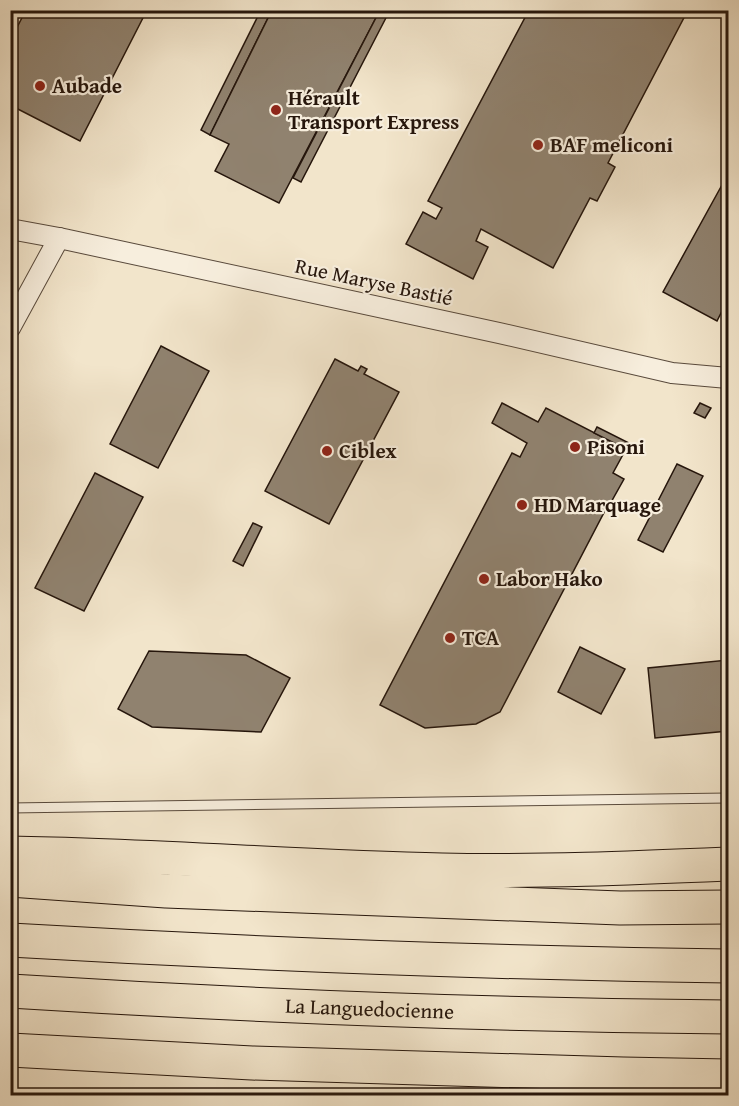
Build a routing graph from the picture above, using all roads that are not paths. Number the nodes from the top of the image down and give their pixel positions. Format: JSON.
{"nodes":[{"id":1,"x":10,"y":229,"type":"edge"},
{"id":2,"x":59,"y":238,"type":"junction"},
{"id":3,"x":10,"y":328,"type":"edge"},
{"id":4,"x":729,"y":378,"type":"edge"},
{"id":5,"x":729,"y":798,"type":"edge"},
{"id":6,"x":10,"y":808,"type":"edge"},
{"id":7,"x":10,"y":853,"type":"edge"},
{"id":8,"x":729,"y":864,"type":"edge"},
{"id":9,"x":10,"y":880,"type":"edge"},
{"id":10,"x":729,"y":908,"type":"edge"},
{"id":11,"x":10,"y":940,"type":"edge"},
{"id":12,"x":729,"y":966,"type":"edge"},
{"id":13,"x":10,"y":991,"type":"edge"},
{"id":14,"x":729,"y":1017,"type":"edge"},
{"id":15,"x":10,"y":1050,"type":"edge"},
{"id":16,"x":252,"y":1063,"type":"junction"},
{"id":17,"x":729,"y":1076,"type":"edge"},
{"id":18,"x":601,"y":1095,"type":"edge"}],
"edges":[{"from":1,"to":2,"type":"street","name":"Rue Maryse Bastié"},
{"from":2,"to":3,"type":"street"},
{"from":2,"to":4,"type":"street","name":"Rue Maryse Bastié"},
{"from":5,"to":6,"type":"lane"},
{"from":7,"to":8,"type":"highway"},
{"from":9,"to":10,"type":"highway"},
{"from":11,"to":12,"type":"highway"},
{"from":13,"to":14,"type":"highway","name":"La Languedocienne"},
{"from":15,"to":16,"type":"highway"},
{"from":16,"to":17,"type":"highway"},
{"from":16,"to":18,"type":"highway"}]}
